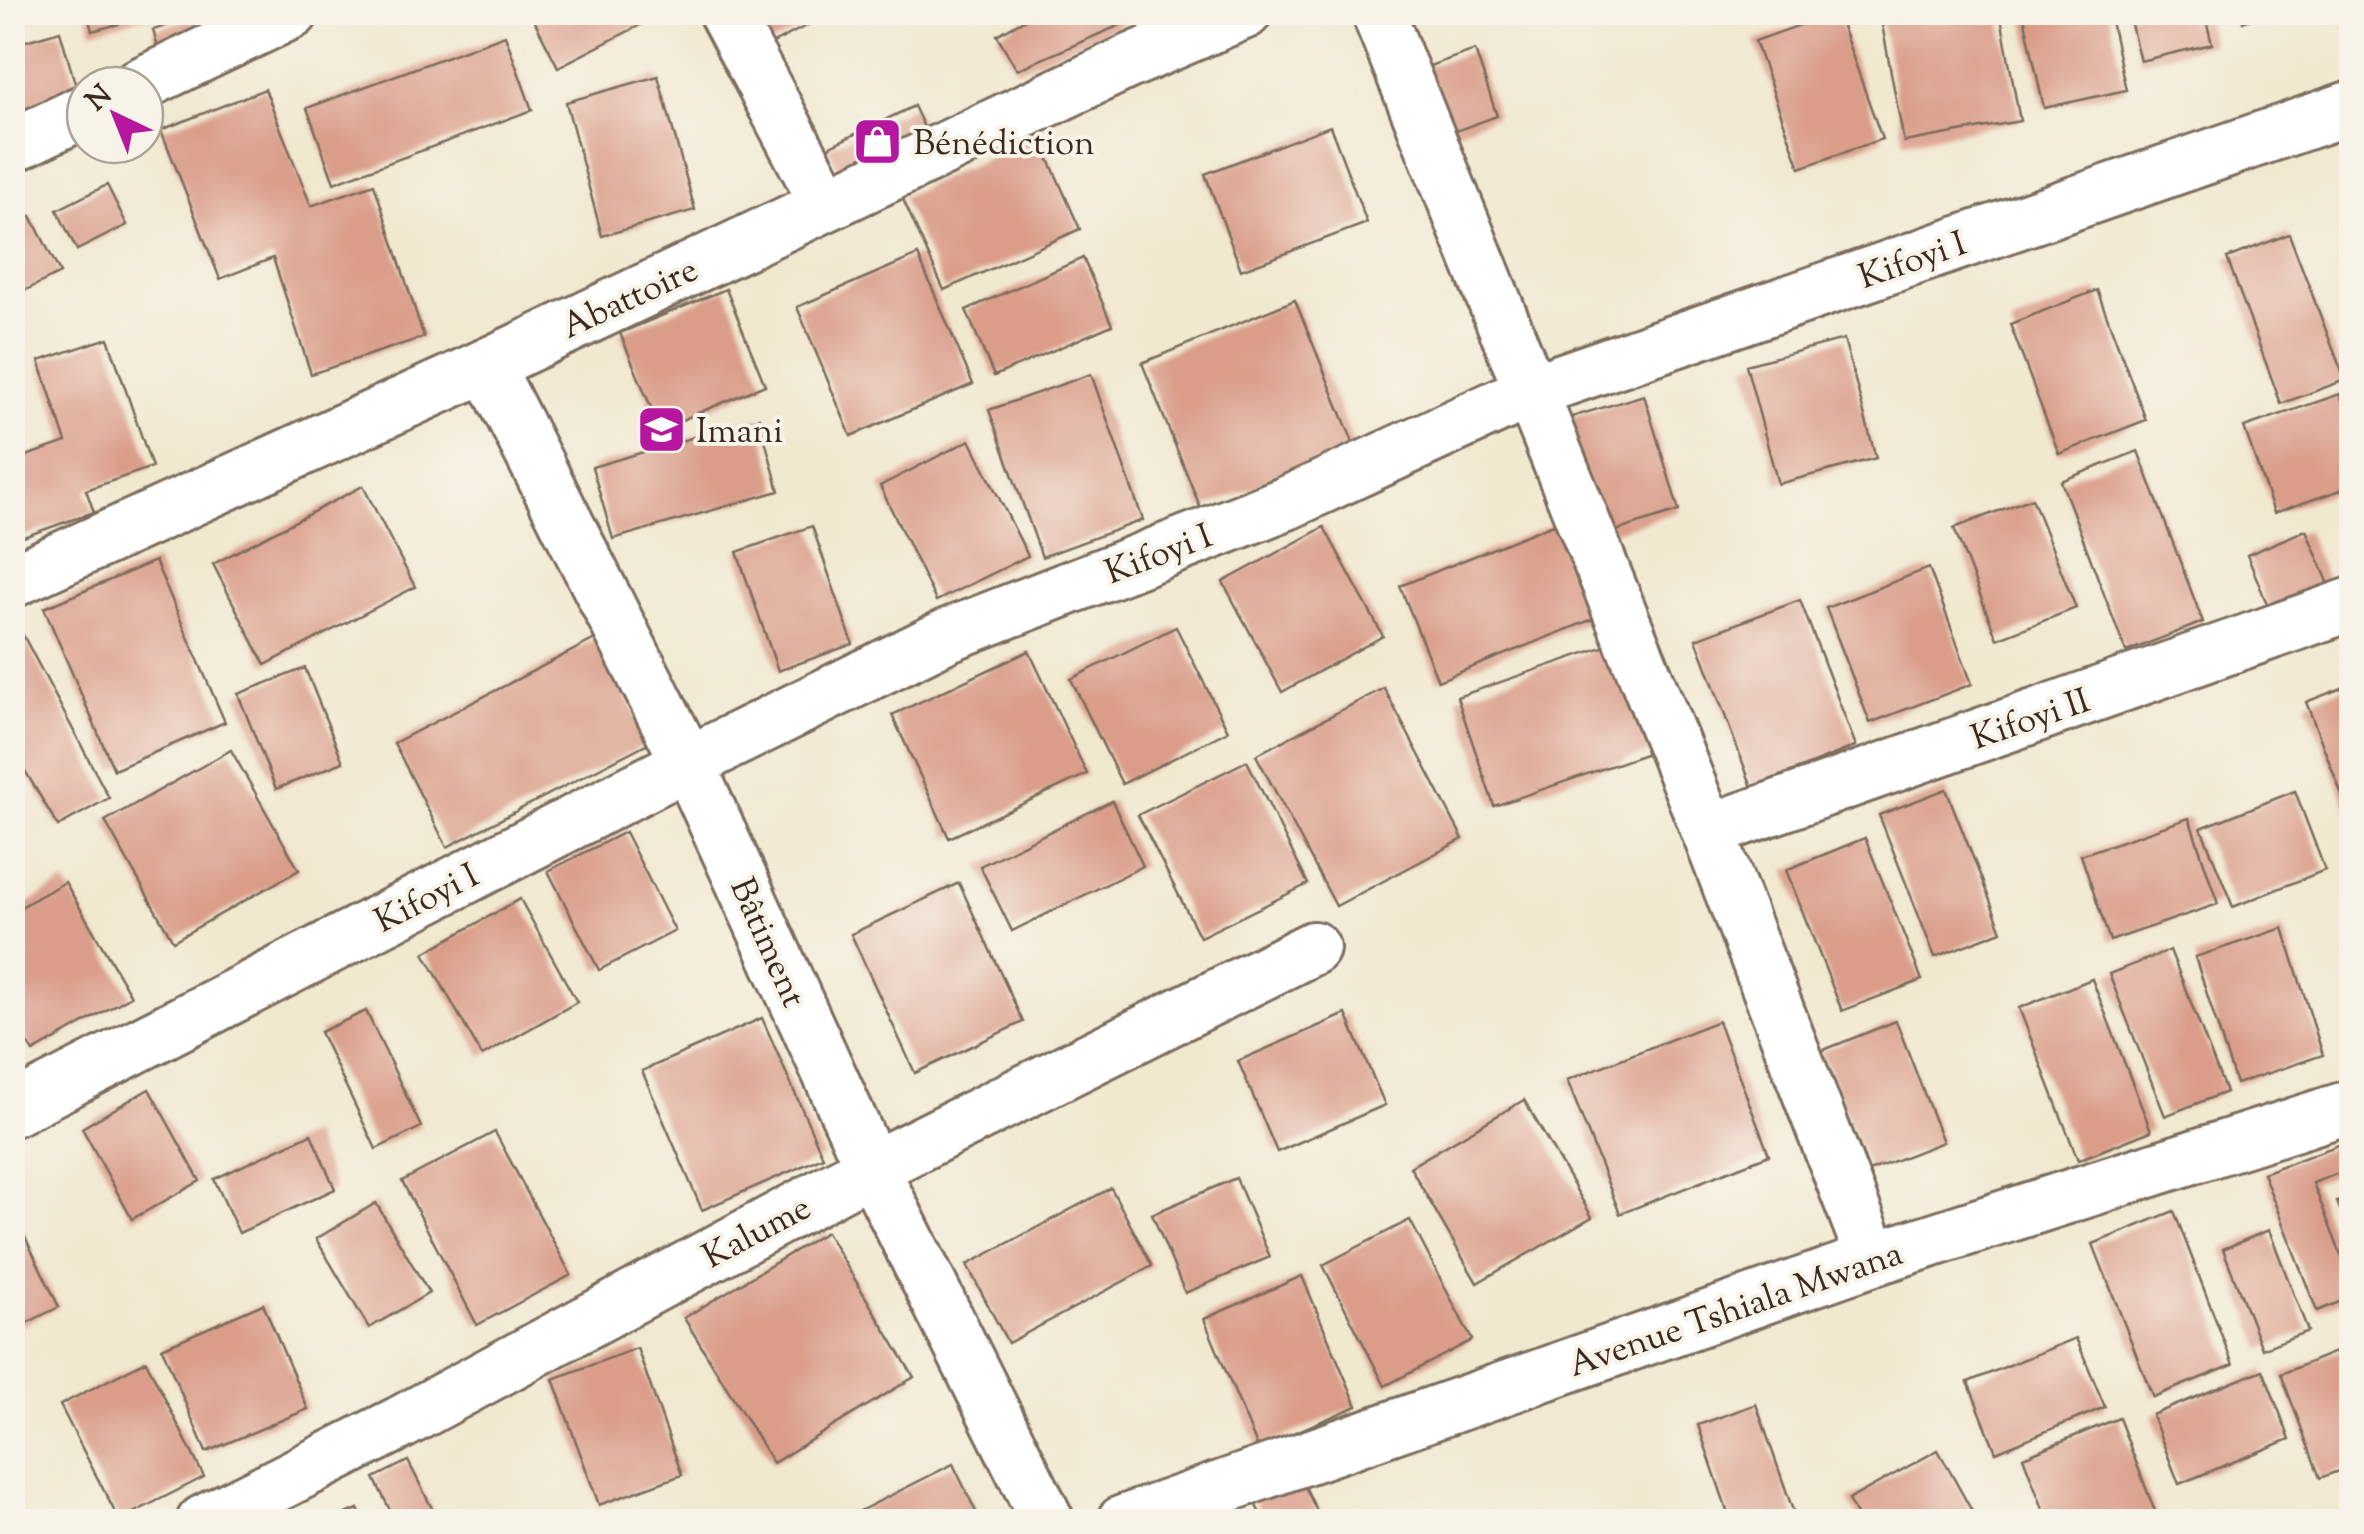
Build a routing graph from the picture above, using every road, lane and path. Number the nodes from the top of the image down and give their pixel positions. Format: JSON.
{"nodes":[{"id":1,"x":292,"y":12,"type":"edge"},
{"id":2,"x":724,"y":12,"type":"edge"},
{"id":3,"x":1245,"y":12,"type":"edge"},
{"id":4,"x":1378,"y":12,"type":"edge"},
{"id":5,"x":165,"y":73,"type":"edge"},
{"id":6,"x":2352,"y":108,"type":"edge"},
{"id":7,"x":65,"y":121,"type":"edge"},
{"id":8,"x":12,"y":146,"type":"edge"},
{"id":9,"x":826,"y":203,"type":"junction"},
{"id":10,"x":486,"y":365,"type":"junction"},
{"id":11,"x":1531,"y":391,"type":"junction"},
{"id":12,"x":12,"y":581,"type":"edge"},
{"id":13,"x":2352,"y":604,"type":"edge"},
{"id":14,"x":688,"y":763,"type":"junction"},
{"id":15,"x":1708,"y":831,"type":"junction"},
{"id":16,"x":1313,"y":948,"type":"dead end"},
{"id":17,"x":2352,"y":1106,"type":"edge"},
{"id":18,"x":12,"y":1110,"type":"edge"},
{"id":19,"x":872,"y":1168,"type":"junction"},
{"id":20,"x":1873,"y":1259,"type":"junction"},
{"id":21,"x":202,"y":1522,"type":"edge"},
{"id":22,"x":1048,"y":1522,"type":"edge"},
{"id":23,"x":1124,"y":1522,"type":"edge"}],
"edges":[{"from":1,"to":5,"type":"street"},
{"from":2,"to":9,"type":"street"},
{"from":3,"to":9,"type":"street","name":"Abattoire"},
{"from":4,"to":11,"type":"street"},
{"from":6,"to":11,"type":"street","name":"Kifoyi I"},
{"from":7,"to":8,"type":"street"},
{"from":9,"to":10,"type":"street","name":"Abattoire"},
{"from":10,"to":12,"type":"street","name":"Abattoire"},
{"from":10,"to":14,"type":"street","name":"Bâtiment"},
{"from":11,"to":14,"type":"street","name":"Kifoyi I"},
{"from":11,"to":15,"type":"street"},
{"from":13,"to":15,"type":"street","name":"Kifoyi II"},
{"from":14,"to":18,"type":"street","name":"Kifoyi I"},
{"from":14,"to":19,"type":"street","name":"Bâtiment"},
{"from":15,"to":20,"type":"street"},
{"from":16,"to":19,"type":"street","name":"Kalume"},
{"from":17,"to":20,"type":"street","name":"Avenue Tshiala Mwana"},
{"from":19,"to":21,"type":"street","name":"Kalume"},
{"from":19,"to":22,"type":"street","name":"Bâtiment"},
{"from":20,"to":23,"type":"street","name":"Avenue Tshiala Mwana"}]}
